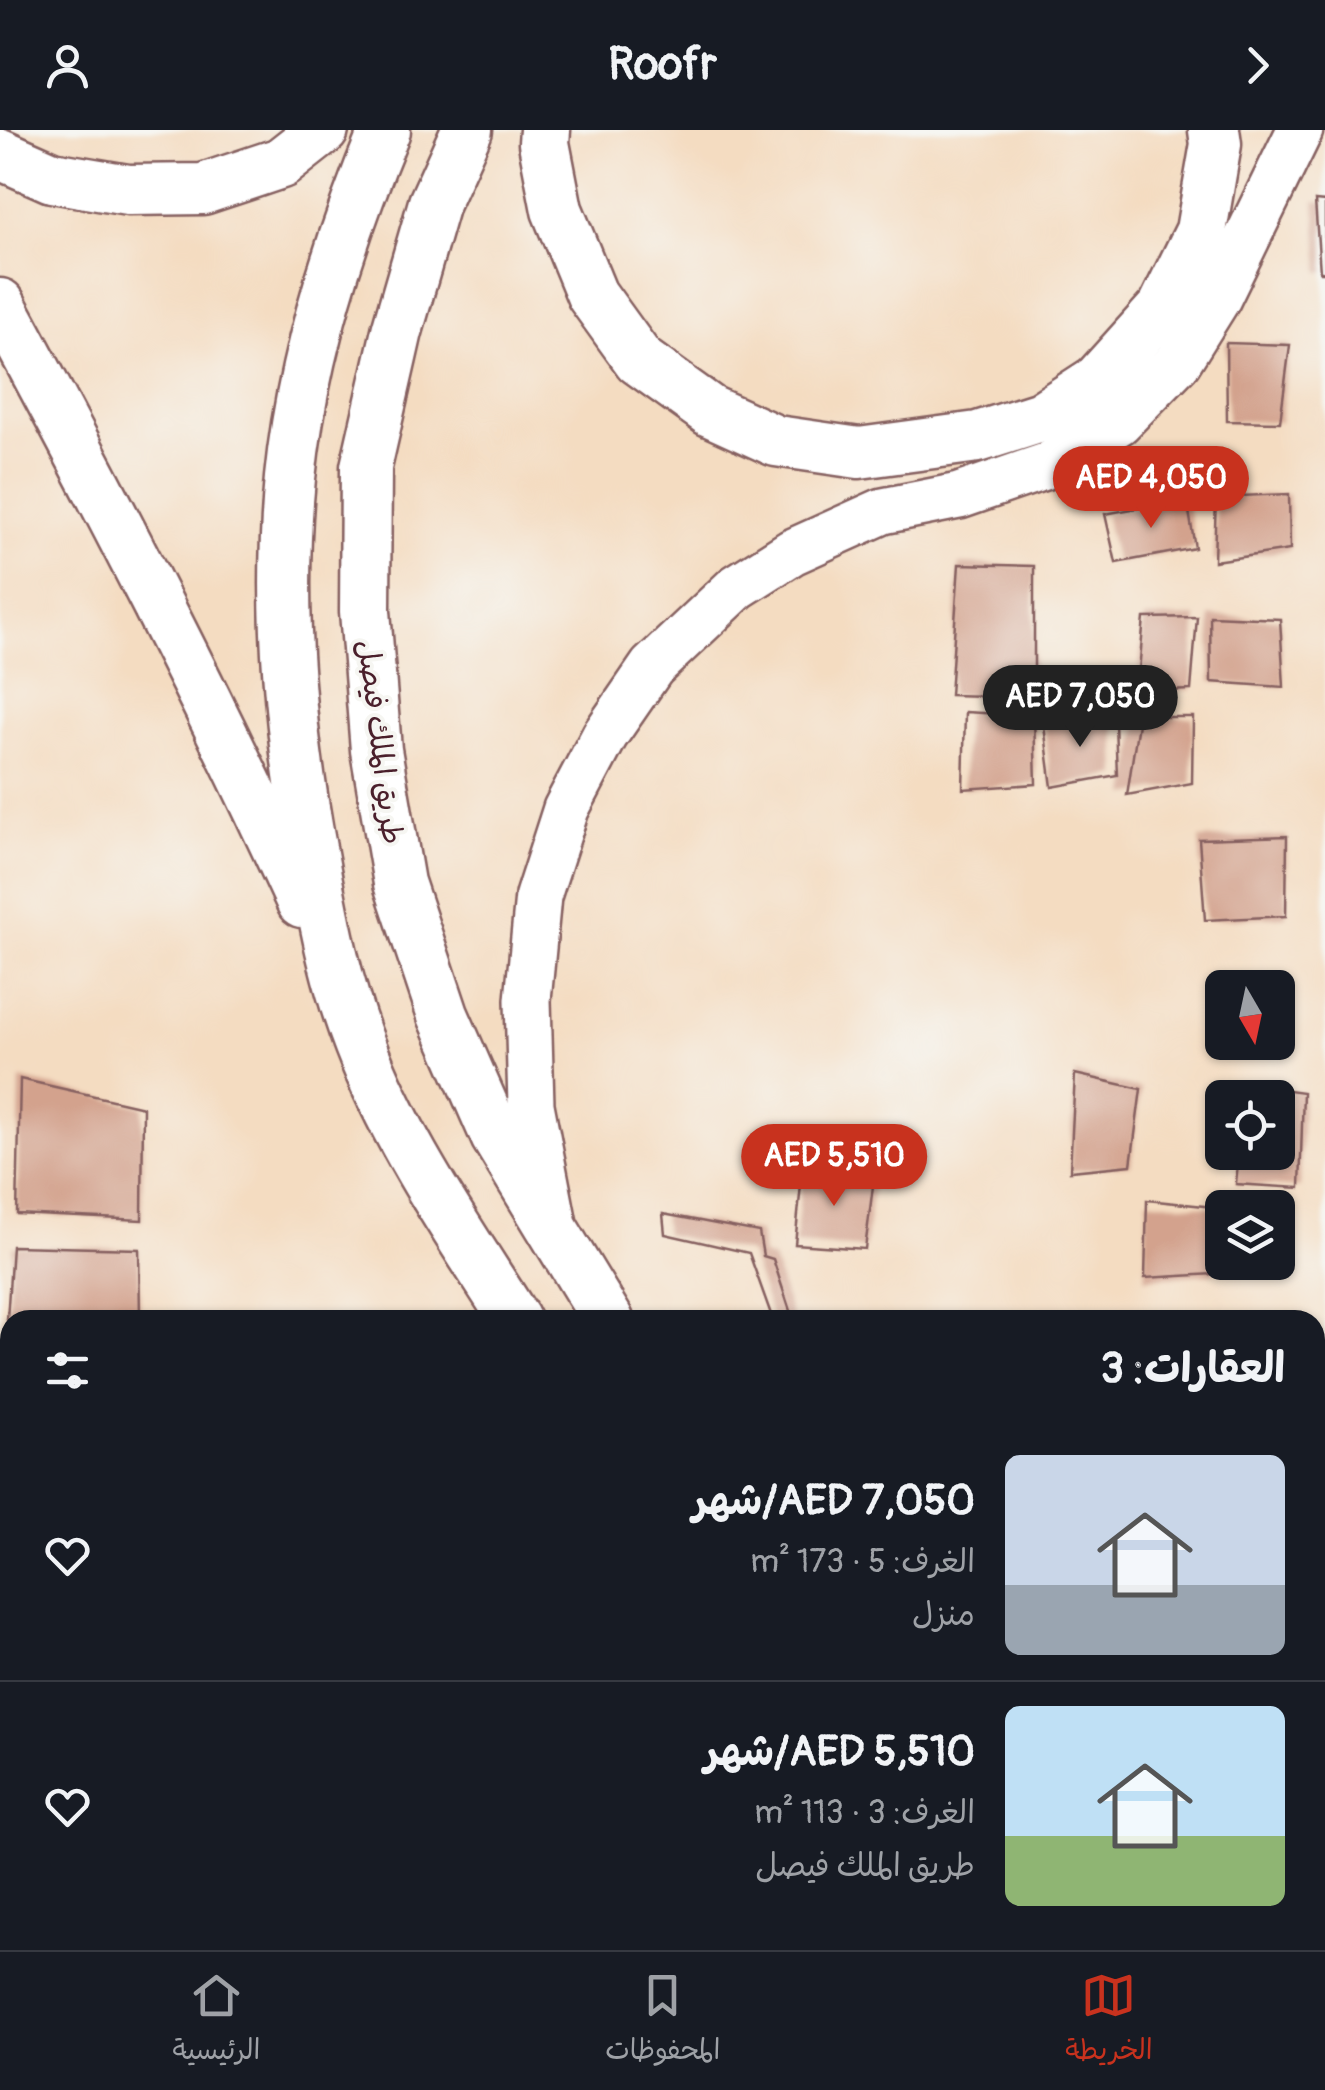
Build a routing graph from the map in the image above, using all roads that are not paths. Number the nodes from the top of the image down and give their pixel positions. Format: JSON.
{"nodes":[{"id":1,"x":324,"y":130,"type":"edge"},
{"id":2,"x":386,"y":130,"type":"edge"},
{"id":3,"x":467,"y":130,"type":"edge"},
{"id":4,"x":545,"y":130,"type":"edge"},
{"id":5,"x":1214,"y":130,"type":"edge"},
{"id":6,"x":1300,"y":130,"type":"edge"},
{"id":7,"x":0,"y":154,"type":"edge"},
{"id":8,"x":0,"y":304,"type":"edge"},
{"id":9,"x":334,"y":971,"type":"junction"},
{"id":10,"x":556,"y":1236,"type":"junction"},
{"id":11,"x":508,"y":1310,"type":"edge"},
{"id":12,"x":602,"y":1310,"type":"edge"}],
"edges":[{"from":1,"to":7,"type":"main road"},
{"from":2,"to":9,"type":"main road"},
{"from":3,"to":10,"type":"main road","name":"طريق الملك فيصل"},
{"from":4,"to":5,"type":"main road"},
{"from":6,"to":10,"type":"street"},
{"from":8,"to":9,"type":"main road"},
{"from":9,"to":11,"type":"main road"},
{"from":10,"to":12,"type":"main road","name":"طريق الملك فيصل"}]}
